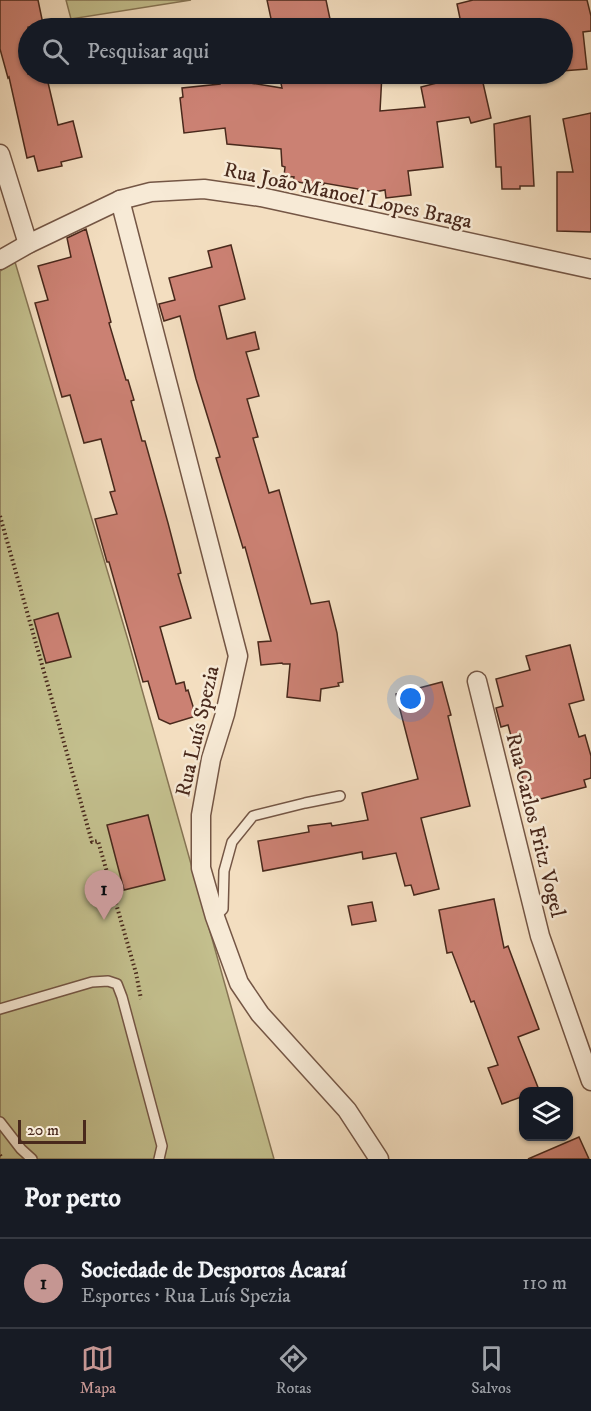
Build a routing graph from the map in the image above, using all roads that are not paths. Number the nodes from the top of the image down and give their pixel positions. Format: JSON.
{"nodes":[{"id":1,"x":0,"y":154,"type":"edge"},
{"id":2,"x":120,"y":200,"type":"junction"},
{"id":3,"x":28,"y":244,"type":"junction"},
{"id":4,"x":0,"y":260,"type":"edge"},
{"id":5,"x":591,"y":269,"type":"edge"},
{"id":6,"x":477,"y":681,"type":"dead end"},
{"id":7,"x":340,"y":796,"type":"dead end"},
{"id":8,"x":215,"y":917,"type":"junction"},
{"id":9,"x":0,"y":1009,"type":"edge"},
{"id":10,"x":591,"y":1081,"type":"edge"},
{"id":11,"x":0,"y":1122,"type":"edge"},
{"id":12,"x":32,"y":1159,"type":"edge"},
{"id":13,"x":159,"y":1159,"type":"edge"},
{"id":14,"x":379,"y":1159,"type":"edge"}],
"edges":[{"from":1,"to":3,"type":"street"},
{"from":2,"to":3,"type":"street","name":"Rua João Manoel Lopes Braga"},
{"from":2,"to":5,"type":"street","name":"Rua João Manoel Lopes Braga"},
{"from":2,"to":8,"type":"street","name":"Rua Luís Spezia"},
{"from":3,"to":4,"type":"street","name":"Rua João Manoel Lopes Braga"},
{"from":6,"to":10,"type":"street","name":"Rua Carlos Fritz Vogel"},
{"from":7,"to":8,"type":"lane"},
{"from":8,"to":14,"type":"street","name":"Rua Luís Spezia"},
{"from":9,"to":13,"type":"lane"},
{"from":11,"to":12,"type":"lane"}]}
